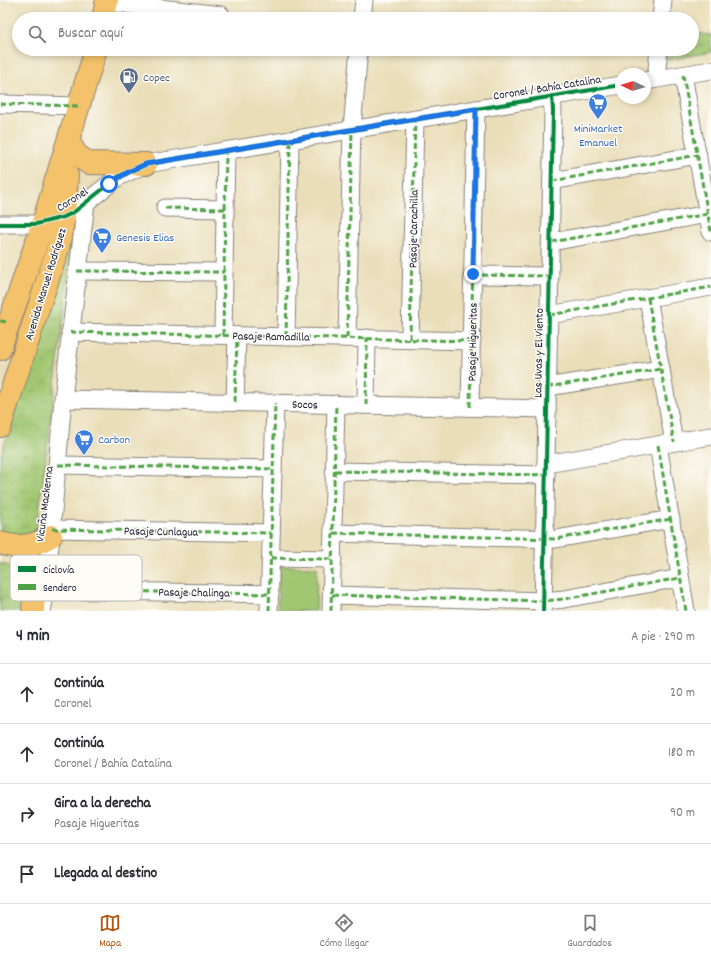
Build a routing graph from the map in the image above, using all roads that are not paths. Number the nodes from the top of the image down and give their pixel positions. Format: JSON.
{"nodes":[{"id":1,"x":364,"y":0,"type":"edge"},
{"id":2,"x":663,"y":0,"type":"edge"},
{"id":3,"x":106,"y":7,"type":"edge"},
{"id":4,"x":178,"y":12,"type":"edge"},
{"id":5,"x":363,"y":12,"type":"edge"},
{"id":6,"x":662,"y":12,"type":"edge"},
{"id":7,"x":94,"y":56,"type":"edge"},
{"id":8,"x":358,"y":56,"type":"edge"},
{"id":9,"x":657,"y":56,"type":"edge"},
{"id":10,"x":711,"y":70,"type":"edge"},
{"id":11,"x":683,"y":75,"type":"junction"},
{"id":12,"x":651,"y":77,"type":"edge"},
{"id":13,"x":651,"y":80,"type":"edge"},
{"id":14,"x":615,"y":86,"type":"edge"},
{"id":15,"x":552,"y":96,"type":"junction"},
{"id":16,"x":0,"y":104,"type":"edge"},
{"id":17,"x":80,"y":106,"type":"junction"},
{"id":18,"x":476,"y":109,"type":"junction"},
{"id":19,"x":415,"y":119,"type":"junction"},
{"id":20,"x":352,"y":129,"type":"junction"},
{"id":21,"x":290,"y":140,"type":"junction"},
{"id":22,"x":69,"y":142,"type":"junction"},
{"id":23,"x":226,"y":151,"type":"junction"},
{"id":24,"x":698,"y":155,"type":"junction"},
{"id":25,"x":146,"y":164,"type":"junction"},
{"id":26,"x":552,"y":181,"type":"junction"},
{"id":27,"x":86,"y":202,"type":"junction"},
{"id":28,"x":165,"y":208,"type":"dead end"},
{"id":29,"x":225,"y":209,"type":"junction"},
{"id":30,"x":708,"y":214,"type":"junction"},
{"id":31,"x":64,"y":217,"type":"junction"},
{"id":32,"x":43,"y":223,"type":"junction"},
{"id":33,"x":0,"y":224,"type":"edge"},
{"id":34,"x":711,"y":232,"type":"edge"},
{"id":35,"x":550,"y":242,"type":"junction"},
{"id":36,"x":77,"y":270,"type":"junction"},
{"id":37,"x":224,"y":272,"type":"junction"},
{"id":38,"x":473,"y":274,"type":"junction"},
{"id":39,"x":550,"y":276,"type":"junction"},
{"id":40,"x":711,"y":287,"type":"edge"},
{"id":41,"x":648,"y":298,"type":"junction"},
{"id":42,"x":549,"y":315,"type":"junction"},
{"id":43,"x":5,"y":322,"type":"edge"},
{"id":44,"x":70,"y":332,"type":"junction"},
{"id":45,"x":230,"y":336,"type":"junction"},
{"id":46,"x":286,"y":337,"type":"junction"},
{"id":47,"x":347,"y":338,"type":"junction"},
{"id":48,"x":367,"y":338,"type":"junction"},
{"id":49,"x":410,"y":339,"type":"junction"},
{"id":50,"x":472,"y":341,"type":"junction"},
{"id":51,"x":0,"y":349,"type":"edge"},
{"id":52,"x":661,"y":369,"type":"junction"},
{"id":53,"x":548,"y":388,"type":"junction"},
{"id":54,"x":63,"y":399,"type":"junction"},
{"id":55,"x":235,"y":402,"type":"junction"},
{"id":56,"x":274,"y":403,"type":"junction"},
{"id":57,"x":336,"y":404,"type":"junction"},
{"id":58,"x":366,"y":405,"type":"junction"},
{"id":59,"x":470,"y":407,"type":"junction"},
{"id":60,"x":547,"y":409,"type":"junction"},
{"id":61,"x":0,"y":426,"type":"edge"},
{"id":62,"x":711,"y":436,"type":"edge"},
{"id":63,"x":666,"y":443,"type":"junction"},
{"id":64,"x":58,"y":465,"type":"junction"},
{"id":65,"x":273,"y":469,"type":"junction"},
{"id":66,"x":546,"y":470,"type":"junction"},
{"id":67,"x":334,"y":471,"type":"junction"},
{"id":68,"x":671,"y":519,"type":"junction"},
{"id":69,"x":271,"y":533,"type":"junction"},
{"id":70,"x":333,"y":533,"type":"junction"},
{"id":71,"x":47,"y":536,"type":"junction"},
{"id":72,"x":544,"y":539,"type":"junction"},
{"id":73,"x":8,"y":545,"type":"edge"},
{"id":74,"x":23,"y":555,"type":"edge"},
{"id":75,"x":45,"y":555,"type":"edge"},
{"id":76,"x":271,"y":558,"type":"junction"},
{"id":77,"x":333,"y":559,"type":"junction"},
{"id":78,"x":680,"y":578,"type":"junction"},
{"id":79,"x":142,"y":588,"type":"edge"},
{"id":80,"x":270,"y":594,"type":"junction"},
{"id":81,"x":36,"y":601,"type":"edge"},
{"id":82,"x":42,"y":601,"type":"edge"},
{"id":83,"x":332,"y":603,"type":"edge"},
{"id":84,"x":543,"y":606,"type":"edge"},
{"id":85,"x":33,"y":611,"type":"edge"},
{"id":86,"x":42,"y":611,"type":"edge"},
{"id":87,"x":269,"y":611,"type":"edge"},
{"id":88,"x":686,"y":611,"type":"edge"}],
"edges":[{"from":1,"to":5,"type":"street"},
{"from":2,"to":6,"type":"street"},
{"from":3,"to":4,"type":"street"},
{"from":7,"to":17,"type":"main road"},
{"from":8,"to":20,"type":"street"},
{"from":9,"to":12,"type":"street"},
{"from":10,"to":11,"type":"street"},
{"from":11,"to":13,"type":"street"},
{"from":11,"to":24,"type":"street"},
{"from":14,"to":15,"type":"street","name":"Coronel / Bahía Catalina"},
{"from":15,"to":18,"type":"street","name":"Coronel / Bahía Catalina"},
{"from":15,"to":26,"type":"street","name":"Las Uvas y El Viento"},
{"from":16,"to":17,"type":"street"},
{"from":17,"to":22,"type":"main road"},
{"from":18,"to":19,"type":"street","name":"Coronel / Bahía Catalina"},
{"from":18,"to":38,"type":"street","name":"Pasaje Higueritas"},
{"from":19,"to":20,"type":"street","name":"Coronel / Bahía Catalina"},
{"from":19,"to":49,"type":"street","name":"Pasaje Carachilla"},
{"from":20,"to":21,"type":"street","name":"Coronel / Bahía Catalina"},
{"from":20,"to":47,"type":"street"},
{"from":21,"to":23,"type":"street","name":"Coronel / Bahía Catalina"},
{"from":21,"to":46,"type":"street"},
{"from":22,"to":25,"type":"main road"},
{"from":22,"to":31,"type":"main road","name":"Avenida Manuel Rodríguez"},
{"from":22,"to":32,"type":"main road","name":"Avenida Manuel Rodríguez"},
{"from":23,"to":25,"type":"street","name":"Coronel / Bahía Catalina"},
{"from":23,"to":29,"type":"street"},
{"from":24,"to":26,"type":"street"},
{"from":24,"to":30,"type":"street"},
{"from":25,"to":27,"type":"street","name":"Coronel"},
{"from":26,"to":35,"type":"street","name":"Las Uvas y El Viento"},
{"from":27,"to":31,"type":"street","name":"Coronel"},
{"from":27,"to":36,"type":"street","name":"Vicuña Mackenna"},
{"from":28,"to":29,"type":"street"},
{"from":29,"to":37,"type":"street"},
{"from":30,"to":34,"type":"street"},
{"from":30,"to":35,"type":"street"},
{"from":31,"to":32,"type":"street","name":"Coronel"},
{"from":31,"to":61,"type":"main road","name":"Avenida Manuel Rodríguez"},
{"from":32,"to":33,"type":"street","name":"Coronel"},
{"from":32,"to":43,"type":"main road","name":"Avenida Manuel Rodríguez"},
{"from":35,"to":39,"type":"street","name":"Las Uvas y El Viento"},
{"from":36,"to":37,"type":"street"},
{"from":36,"to":44,"type":"street","name":"Vicuña Mackenna"},
{"from":37,"to":45,"type":"street"},
{"from":38,"to":39,"type":"street"},
{"from":38,"to":50,"type":"street","name":"Pasaje Higueritas"},
{"from":39,"to":42,"type":"street","name":"Las Uvas y El Viento"},
{"from":40,"to":41,"type":"street"},
{"from":41,"to":42,"type":"street"},
{"from":41,"to":52,"type":"street"},
{"from":42,"to":53,"type":"street","name":"Las Uvas y El Viento"},
{"from":43,"to":51,"type":"main road","name":"Avenida Manuel Rodríguez"},
{"from":44,"to":45,"type":"street","name":"Pasaje Ramadilla"},
{"from":44,"to":54,"type":"street","name":"Vicuña Mackenna"},
{"from":45,"to":46,"type":"street","name":"Pasaje Ramadilla"},
{"from":45,"to":55,"type":"street"},
{"from":46,"to":47,"type":"street","name":"Pasaje Ramadilla"},
{"from":47,"to":48,"type":"street","name":"Pasaje Ramadilla"},
{"from":48,"to":49,"type":"street","name":"Pasaje Ramadilla"},
{"from":48,"to":58,"type":"street"},
{"from":49,"to":50,"type":"street","name":"Pasaje Ramadilla"},
{"from":50,"to":59,"type":"street","name":"Pasaje Higueritas"},
{"from":52,"to":53,"type":"street"},
{"from":52,"to":63,"type":"street"},
{"from":53,"to":60,"type":"street","name":"Las Uvas y El Viento"},
{"from":54,"to":55,"type":"street","name":"Socos"},
{"from":54,"to":64,"type":"street","name":"Vicuña Mackenna"},
{"from":54,"to":71,"type":"street","name":"Vicuña Mackenna"},
{"from":55,"to":56,"type":"street","name":"Socos"},
{"from":56,"to":57,"type":"street","name":"Socos"},
{"from":56,"to":65,"type":"street"},
{"from":57,"to":58,"type":"street","name":"Socos"},
{"from":57,"to":67,"type":"street"},
{"from":58,"to":59,"type":"street","name":"Socos"},
{"from":59,"to":60,"type":"street","name":"Socos"},
{"from":60,"to":66,"type":"street","name":"Las Uvas y El Viento"},
{"from":62,"to":63,"type":"street"},
{"from":63,"to":66,"type":"street"},
{"from":63,"to":68,"type":"street"},
{"from":64,"to":65,"type":"street"},
{"from":64,"to":71,"type":"street","name":"Vicuña Mackenna"},
{"from":65,"to":69,"type":"street"},
{"from":66,"to":67,"type":"street"},
{"from":66,"to":72,"type":"street","name":"Las Uvas y El Viento"},
{"from":67,"to":70,"type":"street"},
{"from":68,"to":72,"type":"street"},
{"from":68,"to":78,"type":"street"},
{"from":69,"to":71,"type":"street","name":"Pasaje Cunlagua"},
{"from":69,"to":76,"type":"street"},
{"from":70,"to":72,"type":"street"},
{"from":70,"to":77,"type":"street"},
{"from":71,"to":73,"type":"main road"},
{"from":71,"to":75,"type":"street","name":"Vicuña Mackenna"},
{"from":72,"to":84,"type":"street","name":"Las Uvas y El Viento"},
{"from":73,"to":74,"type":"main road"},
{"from":76,"to":77,"type":"street"},
{"from":76,"to":80,"type":"street"},
{"from":77,"to":83,"type":"street"},
{"from":78,"to":84,"type":"street"},
{"from":78,"to":88,"type":"street"},
{"from":79,"to":80,"type":"street","name":"Pasaje Chalinga"},
{"from":80,"to":87,"type":"street"},
{"from":81,"to":85,"type":"main road","name":"Vicuña Mackenna"},
{"from":82,"to":86,"type":"street","name":"Vicuña Mackenna"},
{"from":83,"to":84,"type":"street"}]}
